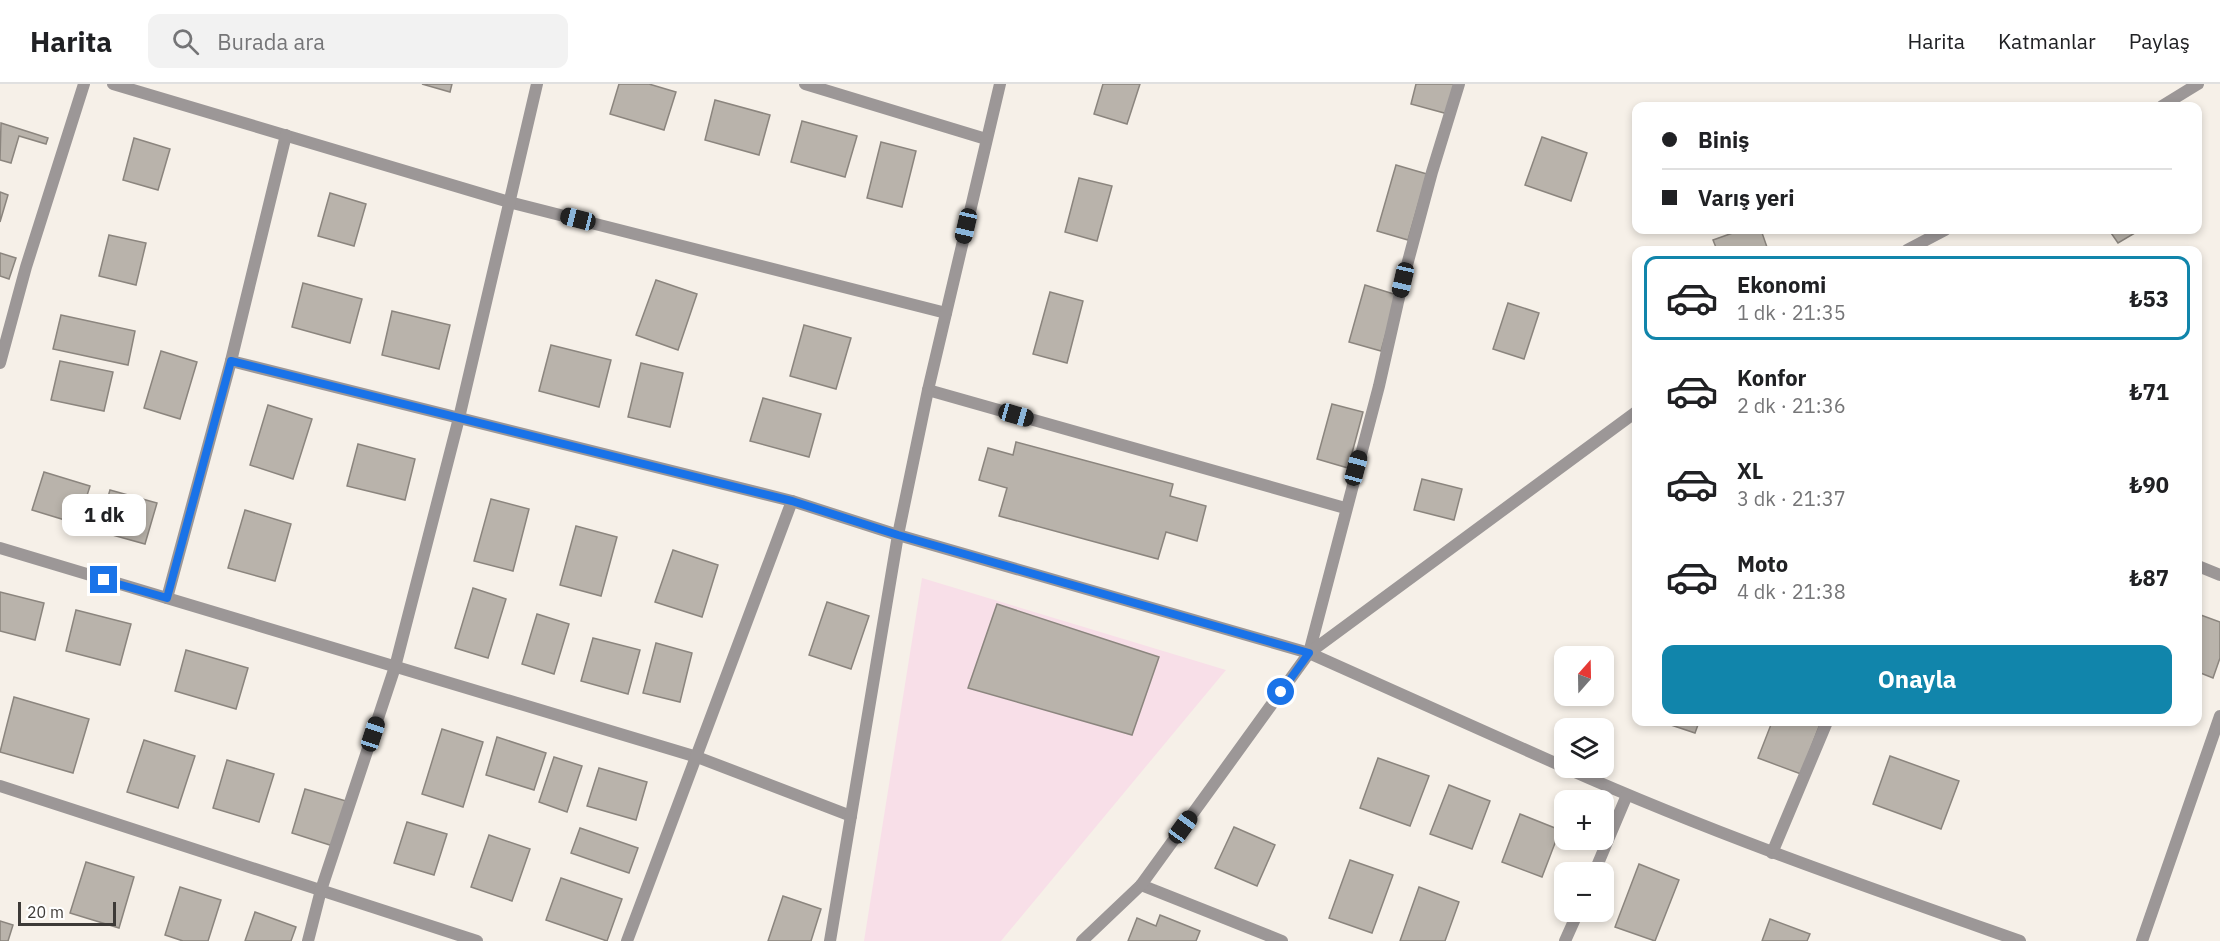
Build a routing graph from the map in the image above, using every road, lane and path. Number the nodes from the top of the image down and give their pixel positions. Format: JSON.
{"nodes":[{"id":1,"x":84,"y":84,"type":"edge"},
{"id":2,"x":113,"y":84,"type":"edge"},
{"id":3,"x":537,"y":84,"type":"edge"},
{"id":4,"x":805,"y":84,"type":"edge"},
{"id":5,"x":1000,"y":84,"type":"edge"},
{"id":6,"x":1459,"y":84,"type":"edge"},
{"id":7,"x":2198,"y":84,"type":"edge"},
{"id":8,"x":2169,"y":102,"type":"edge"},
{"id":9,"x":286,"y":135,"type":"junction"},
{"id":10,"x":986,"y":139,"type":"junction"},
{"id":11,"x":509,"y":202,"type":"junction"},
{"id":12,"x":1937,"y":234,"type":"edge"},
{"id":13,"x":1915,"y":246,"type":"edge"},
{"id":14,"x":946,"y":313,"type":"junction"},
{"id":15,"x":231,"y":361,"type":"junction"},
{"id":16,"x":0,"y":363,"type":"edge"},
{"id":17,"x":928,"y":390,"type":"junction"},
{"id":18,"x":1632,"y":415,"type":"edge"},
{"id":19,"x":459,"y":418,"type":"junction"},
{"id":20,"x":792,"y":501,"type":"junction"},
{"id":21,"x":1346,"y":508,"type":"junction"},
{"id":22,"x":898,"y":535,"type":"junction"},
{"id":23,"x":0,"y":548,"type":"edge"},
{"id":24,"x":2202,"y":568,"type":"edge"},
{"id":25,"x":2220,"y":575,"type":"edge"},
{"id":26,"x":167,"y":598,"type":"junction"},
{"id":27,"x":1309,"y":653,"type":"junction"},
{"id":28,"x":395,"y":667,"type":"junction"},
{"id":29,"x":2220,"y":716,"type":"edge"},
{"id":30,"x":1825,"y":726,"type":"edge"},
{"id":31,"x":697,"y":757,"type":"junction"},
{"id":32,"x":1554,"y":763,"type":"edge"},
{"id":33,"x":1588,"y":778,"type":"edge"},
{"id":34,"x":0,"y":786,"type":"edge"},
{"id":35,"x":1627,"y":795,"type":"junction"},
{"id":36,"x":851,"y":816,"type":"junction"},
{"id":37,"x":1772,"y":853,"type":"junction"},
{"id":38,"x":1599,"y":862,"type":"edge"},
{"id":39,"x":1141,"y":885,"type":"junction"},
{"id":40,"x":321,"y":890,"type":"junction"},
{"id":41,"x":1574,"y":922,"type":"edge"},
{"id":42,"x":308,"y":941,"type":"edge"},
{"id":43,"x":477,"y":941,"type":"edge"},
{"id":44,"x":627,"y":941,"type":"edge"},
{"id":45,"x":830,"y":941,"type":"edge"},
{"id":46,"x":1082,"y":941,"type":"edge"},
{"id":47,"x":1282,"y":941,"type":"edge"},
{"id":48,"x":1565,"y":941,"type":"edge"},
{"id":49,"x":2020,"y":941,"type":"edge"},
{"id":50,"x":2142,"y":941,"type":"edge"}],
"edges":[{"from":1,"to":16,"type":"street"},
{"from":2,"to":9,"type":"street"},
{"from":3,"to":11,"type":"street"},
{"from":4,"to":10,"type":"street"},
{"from":5,"to":10,"type":"street"},
{"from":6,"to":21,"type":"street"},
{"from":7,"to":8,"type":"street"},
{"from":9,"to":11,"type":"street"},
{"from":9,"to":15,"type":"street"},
{"from":10,"to":14,"type":"street"},
{"from":11,"to":14,"type":"street"},
{"from":11,"to":19,"type":"street"},
{"from":12,"to":13,"type":"street"},
{"from":14,"to":17,"type":"street"},
{"from":15,"to":19,"type":"street"},
{"from":15,"to":26,"type":"street"},
{"from":17,"to":21,"type":"street"},
{"from":17,"to":22,"type":"street"},
{"from":18,"to":27,"type":"street"},
{"from":19,"to":20,"type":"street"},
{"from":19,"to":28,"type":"street"},
{"from":20,"to":22,"type":"street"},
{"from":20,"to":31,"type":"street"},
{"from":21,"to":27,"type":"street"},
{"from":22,"to":27,"type":"street"},
{"from":22,"to":36,"type":"street"},
{"from":23,"to":26,"type":"street"},
{"from":24,"to":25,"type":"street"},
{"from":26,"to":28,"type":"street"},
{"from":27,"to":32,"type":"street"},
{"from":27,"to":39,"type":"street"},
{"from":28,"to":31,"type":"street"},
{"from":28,"to":40,"type":"street"},
{"from":29,"to":50,"type":"street"},
{"from":30,"to":37,"type":"street"},
{"from":31,"to":36,"type":"street"},
{"from":31,"to":44,"type":"street"},
{"from":33,"to":35,"type":"street"},
{"from":34,"to":40,"type":"street"},
{"from":35,"to":37,"type":"street"},
{"from":35,"to":38,"type":"street"},
{"from":36,"to":45,"type":"street"},
{"from":37,"to":49,"type":"street"},
{"from":39,"to":46,"type":"street"},
{"from":39,"to":47,"type":"street"},
{"from":40,"to":42,"type":"street"},
{"from":40,"to":43,"type":"street"},
{"from":41,"to":48,"type":"street"}]}
